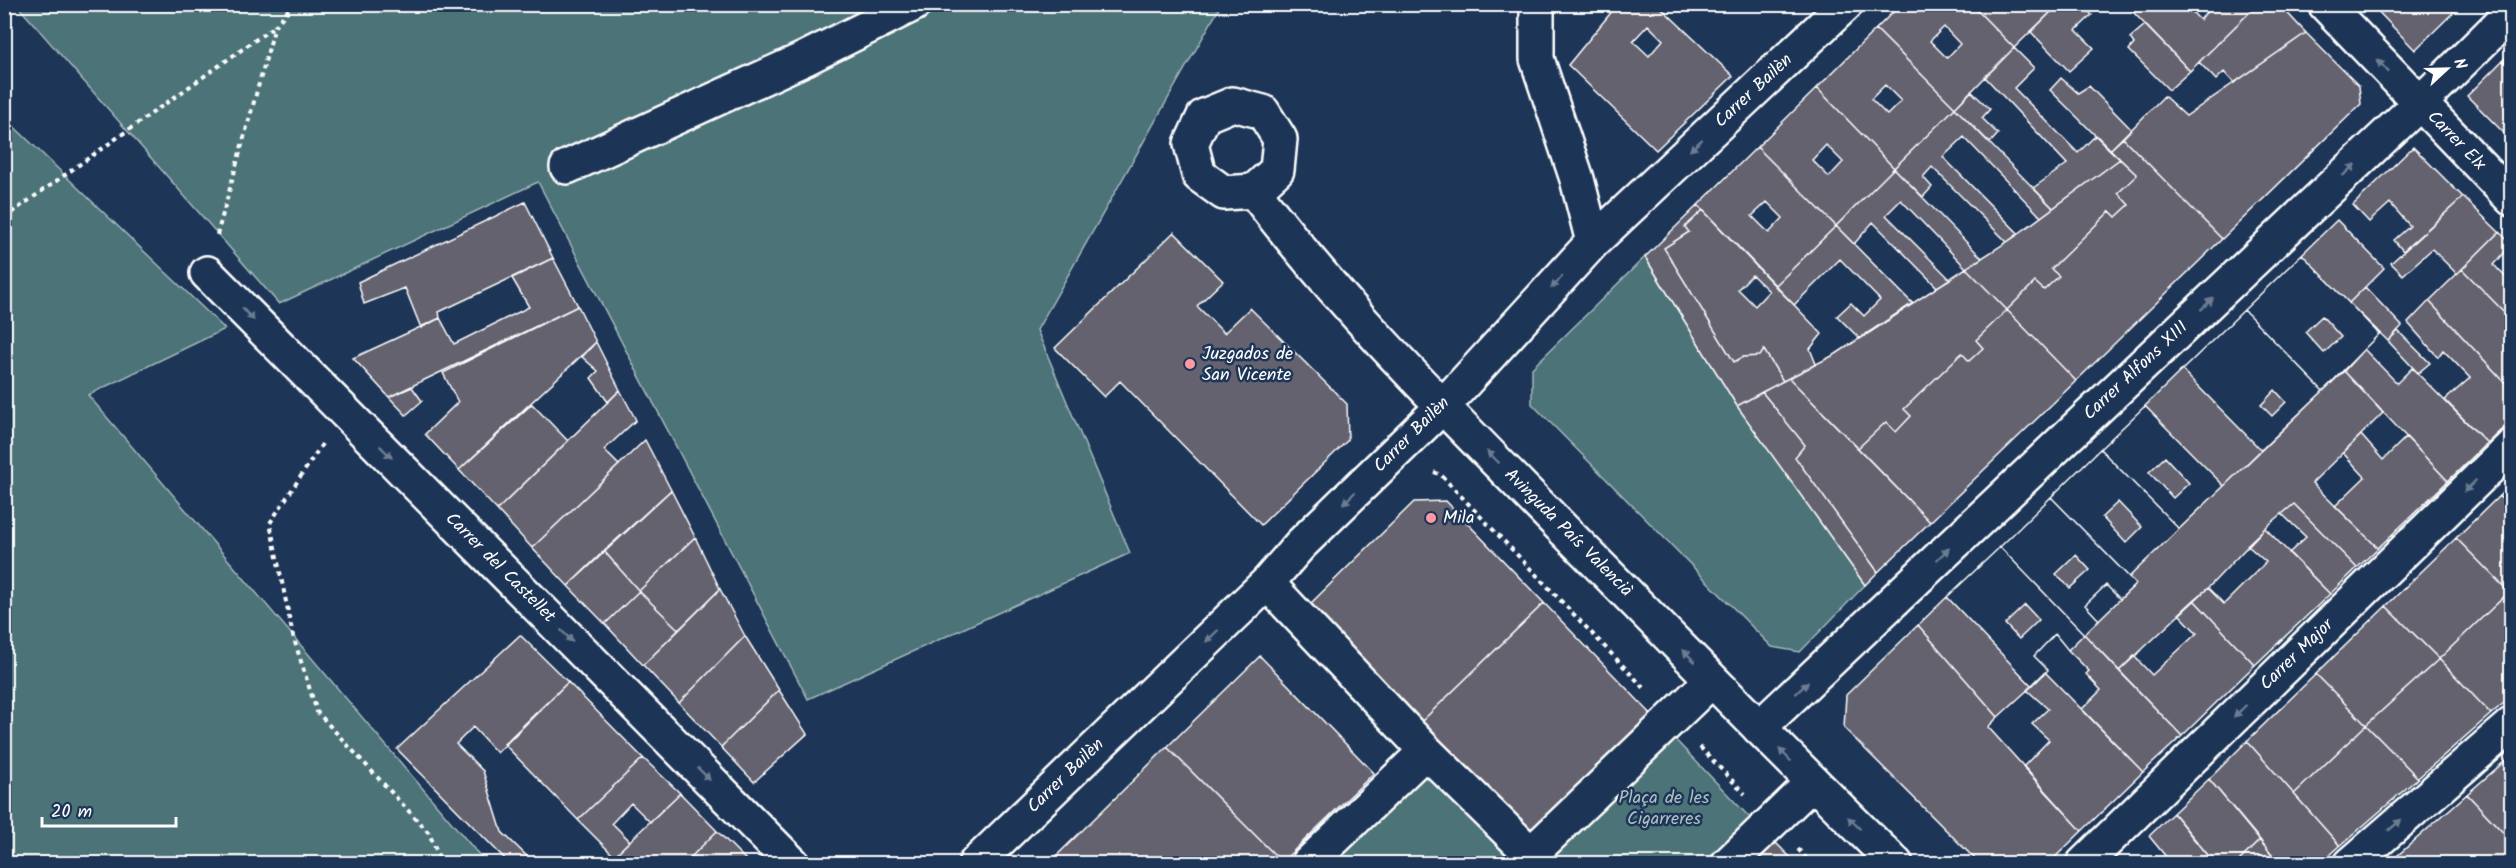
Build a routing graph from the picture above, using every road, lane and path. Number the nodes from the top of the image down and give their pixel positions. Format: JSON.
{"nodes":[{"id":1,"x":293,"y":4,"type":"edge"},
{"id":2,"x":914,"y":4,"type":"edge"},
{"id":3,"x":1537,"y":4,"type":"edge"},
{"id":4,"x":1846,"y":4,"type":"edge"},
{"id":5,"x":2325,"y":4,"type":"edge"},
{"id":6,"x":2511,"y":12,"type":"edge"},
{"id":7,"x":275,"y":26,"type":"junction"},
{"id":8,"x":2420,"y":103,"type":"junction"},
{"id":9,"x":567,"y":167,"type":"dead end"},
{"id":10,"x":1254,"y":191,"type":"dead end"},
{"id":11,"x":2511,"y":199,"type":"edge"},
{"id":12,"x":4,"y":218,"type":"edge"},
{"id":13,"x":1593,"y":243,"type":"junction"},
{"id":14,"x":207,"y":273,"type":"joint"},
{"id":15,"x":1442,"y":407,"type":"junction"},
{"id":16,"x":344,"y":411,"type":"junction"},
{"id":17,"x":2511,"y":446,"type":"edge"},
{"id":18,"x":1396,"y":452,"type":"junction"},
{"id":19,"x":1267,"y":583,"type":"junction"},
{"id":20,"x":1712,"y":680,"type":"junction"},
{"id":21,"x":1647,"y":691,"type":"dead end"},
{"id":22,"x":2511,"y":724,"type":"edge"},
{"id":23,"x":1759,"y":728,"type":"junction"},
{"id":24,"x":1696,"y":743,"type":"dead end"},
{"id":25,"x":1426,"y":751,"type":"junction"},
{"id":26,"x":1812,"y":783,"type":"junction"},
{"id":27,"x":1745,"y":795,"type":"dead end"},
{"id":28,"x":1795,"y":846,"type":"dead end"},
{"id":29,"x":442,"y":864,"type":"edge"},
{"id":30,"x":793,"y":864,"type":"edge"},
{"id":31,"x":975,"y":864,"type":"edge"},
{"id":32,"x":1308,"y":864,"type":"edge"},
{"id":33,"x":1728,"y":864,"type":"edge"},
{"id":34,"x":1811,"y":864,"type":"edge"},
{"id":35,"x":1896,"y":864,"type":"edge"},
{"id":36,"x":2083,"y":864,"type":"edge"},
{"id":37,"x":2351,"y":864,"type":"edge"}],
"edges":[{"from":1,"to":7,"type":"path"},
{"from":2,"to":9,"type":"street"},
{"from":3,"to":13,"type":"street"},
{"from":4,"to":13,"type":"street","name":"Carrer Bailèn","one_way":true},
{"from":8,"to":5,"type":"street","name":"Carrer Elx","one_way":true},
{"from":6,"to":8,"type":"street","name":"Carrer Alfons XIII"},
{"from":7,"to":12,"type":"path"},
{"from":7,"to":14,"type":"path"},
{"from":8,"to":11,"type":"street","name":"Carrer Elx"},
{"from":23,"to":8,"type":"street","name":"Carrer Alfons XIII","one_way":true},
{"from":10,"to":15,"type":"street","name":"Avinguda País Valencià"},
{"from":13,"to":15,"type":"street","name":"Carrer Bailèn","one_way":true},
{"from":14,"to":16,"type":"street","name":"Carrer del Castellet","one_way":true},
{"from":15,"to":18,"type":"street","name":"Carrer Bailèn"},
{"from":20,"to":15,"type":"street","name":"Avinguda País Valencià","one_way":true},
{"from":16,"to":29,"type":"path"},
{"from":16,"to":30,"type":"street","name":"Carrer del Castellet","one_way":true},
{"from":17,"to":36,"type":"street","name":"Carrer Major","one_way":true},
{"from":18,"to":19,"type":"street","name":"Carrer Bailèn","one_way":true},
{"from":18,"to":21,"type":"path"},
{"from":19,"to":25,"type":"street"},
{"from":19,"to":31,"type":"street","name":"Carrer Bailèn","one_way":true},
{"from":20,"to":23,"type":"street","name":"Avinguda País Valencià"},
{"from":20,"to":25,"type":"street"},
{"from":37,"to":22,"type":"street","one_way":true},
{"from":26,"to":23,"type":"street","name":"Avinguda País Valencià","one_way":true},
{"from":24,"to":27,"type":"path"},
{"from":25,"to":32,"type":"street"},
{"from":26,"to":33,"type":"street"},
{"from":35,"to":26,"type":"street","name":"Avinguda País Valencià","one_way":true},
{"from":28,"to":34,"type":"path"}]}
